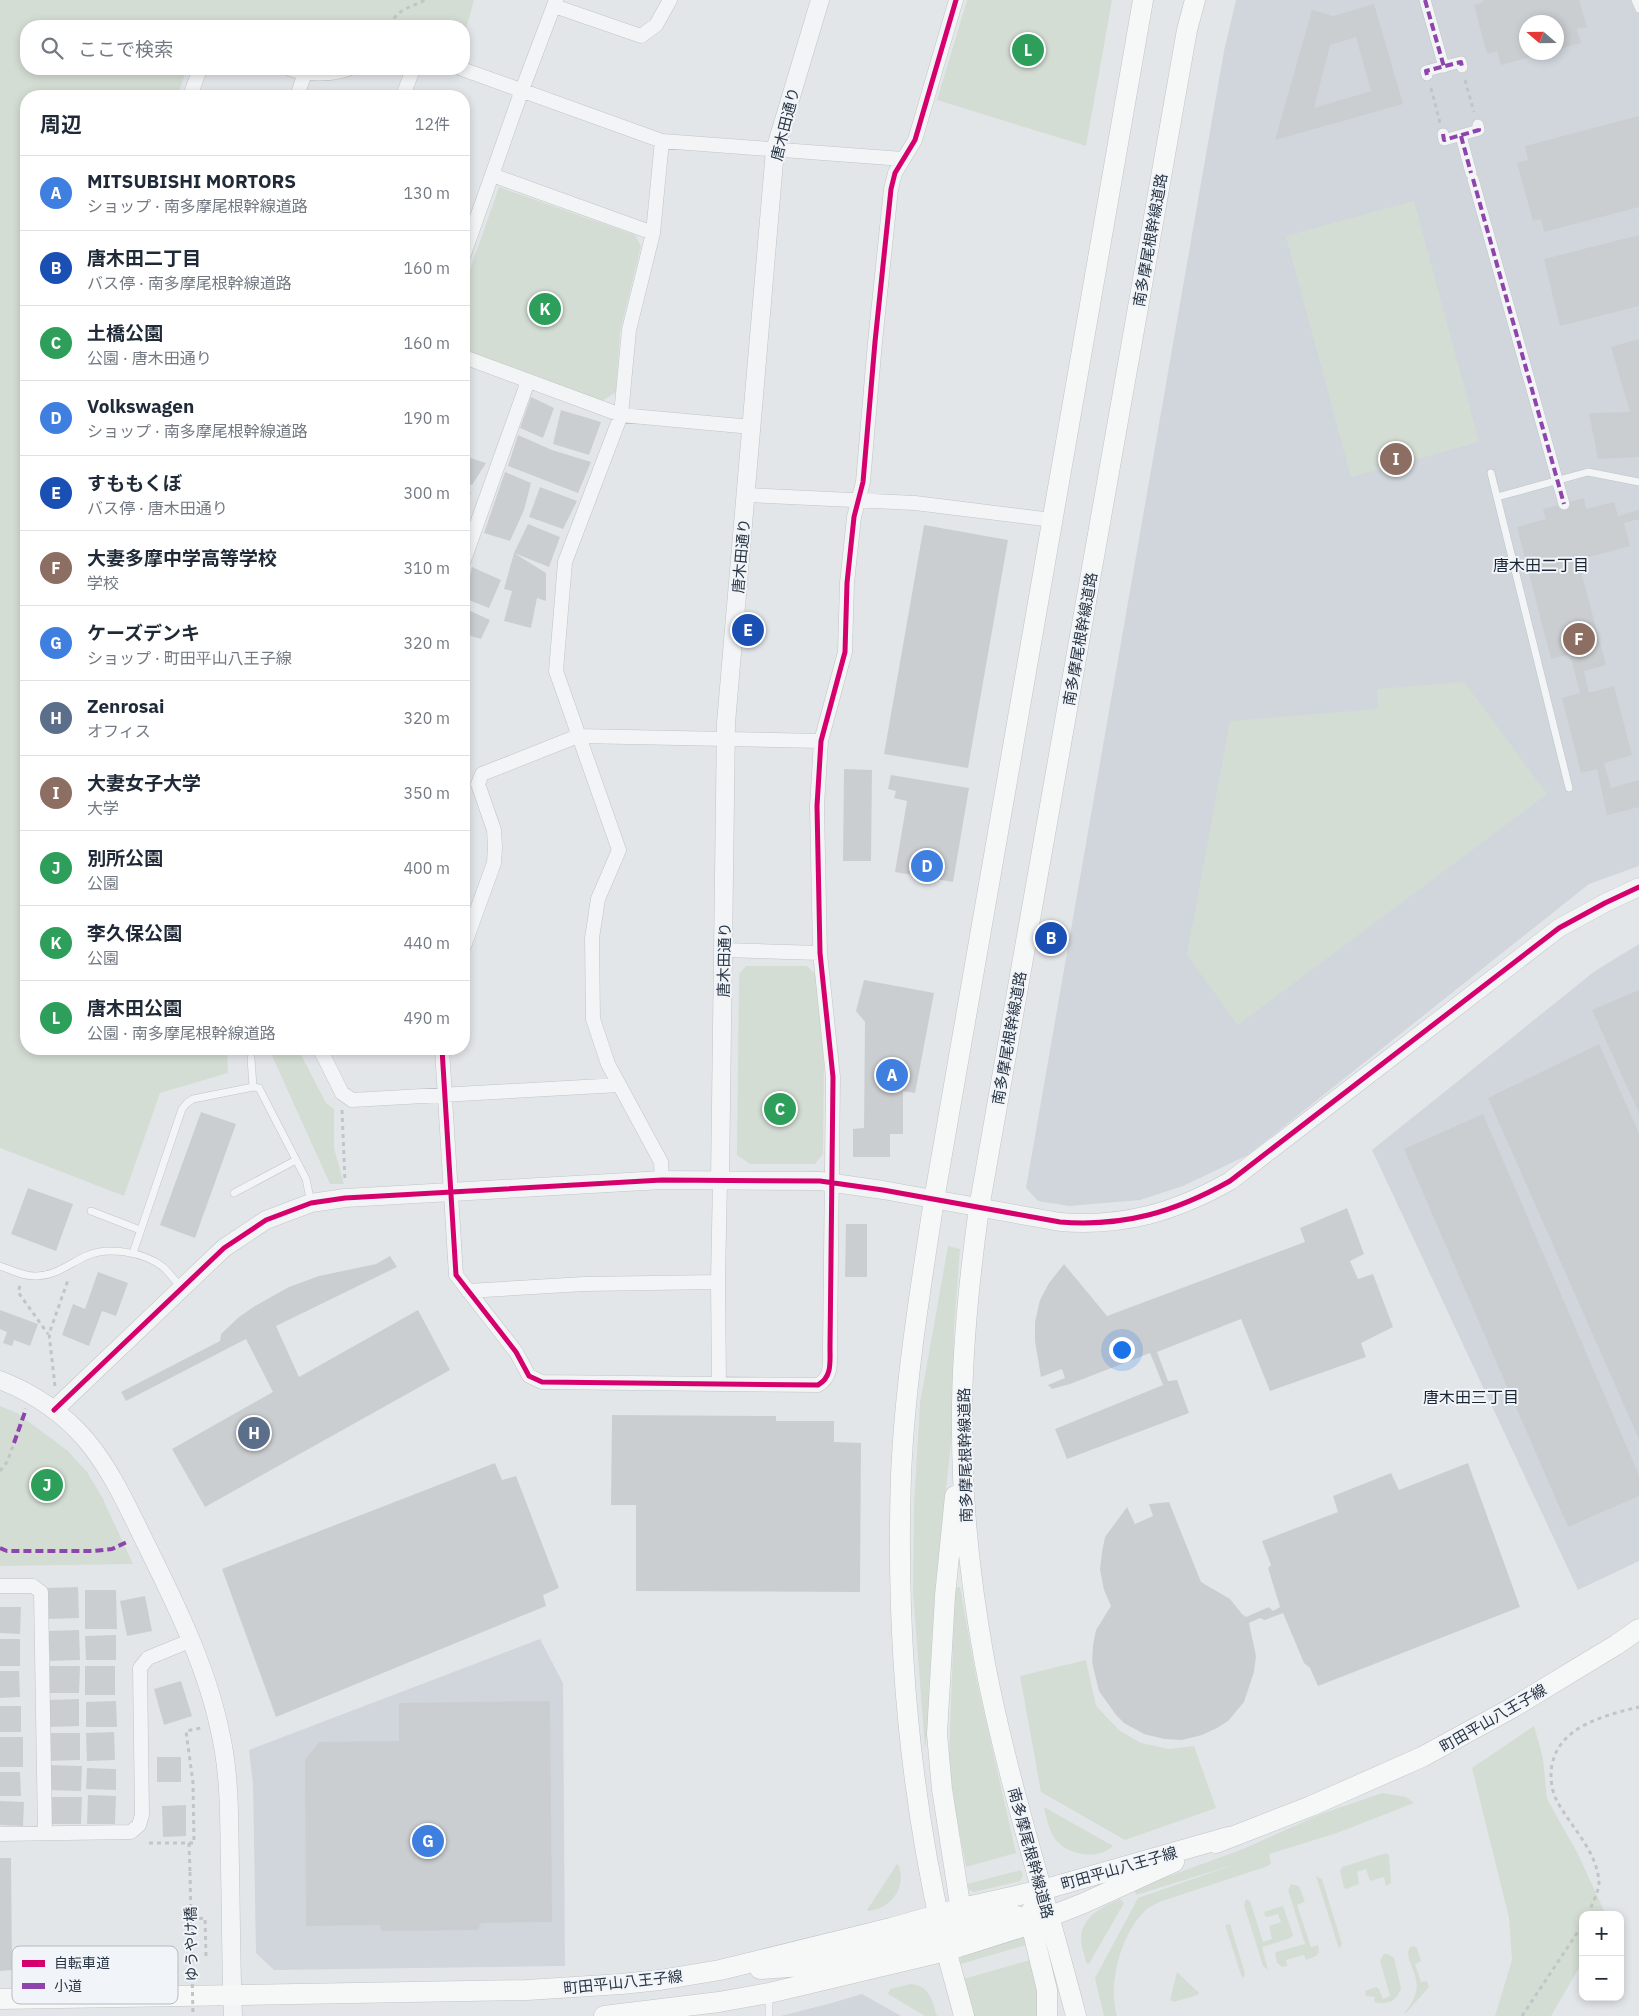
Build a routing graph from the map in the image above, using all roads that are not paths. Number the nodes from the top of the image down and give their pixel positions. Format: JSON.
{"nodes":[{"id":1,"x":670,"y":0,"type":"edge"},
{"id":2,"x":820,"y":0,"type":"edge"},
{"id":3,"x":956,"y":0,"type":"edge"},
{"id":4,"x":1143,"y":0,"type":"edge"},
{"id":5,"x":1147,"y":0,"type":"edge"},
{"id":6,"x":1195,"y":0,"type":"edge"},
{"id":7,"x":1425,"y":0,"type":"edge"},
{"id":8,"x":1635,"y":0,"type":"edge"},
{"id":9,"x":555,"y":3,"type":"edge"},
{"id":10,"x":1639,"y":8,"type":"edge"},
{"id":11,"x":1139,"y":22,"type":"junction"},
{"id":12,"x":1444,"y":66,"type":"junction"},
{"id":13,"x":1462,"y":67,"type":"road end"},
{"id":14,"x":470,"y":72,"type":"edge"},
{"id":15,"x":198,"y":75,"type":"edge"},
{"id":16,"x":304,"y":75,"type":"edge"},
{"id":17,"x":411,"y":75,"type":"edge"},
{"id":18,"x":1427,"y":75,"type":"road end"},
{"id":19,"x":192,"y":90,"type":"edge"},
{"id":20,"x":299,"y":90,"type":"edge"},
{"id":21,"x":405,"y":90,"type":"edge"},
{"id":22,"x":522,"y":90,"type":"junction"},
{"id":23,"x":1478,"y":125,"type":"road end"},
{"id":24,"x":1443,"y":134,"type":"road end"},
{"id":25,"x":1461,"y":136,"type":"junction"},
{"id":26,"x":662,"y":141,"type":"junction"},
{"id":27,"x":775,"y":150,"type":"junction"},
{"id":28,"x":902,"y":159,"type":"junction"},
{"id":29,"x":492,"y":175,"type":"junction"},
{"id":30,"x":653,"y":233,"type":"junction"},
{"id":31,"x":470,"y":237,"type":"edge"},
{"id":32,"x":470,"y":359,"type":"edge"},
{"id":33,"x":528,"y":380,"type":"junction"},
{"id":34,"x":621,"y":415,"type":"junction"},
{"id":35,"x":752,"y":427,"type":"junction"},
{"id":36,"x":1491,"y":473,"type":"dead end"},
{"id":37,"x":1557,"y":480,"type":"junction"},
{"id":38,"x":1639,"y":482,"type":"edge"},
{"id":39,"x":746,"y":495,"type":"junction"},
{"id":40,"x":1497,"y":497,"type":"junction"},
{"id":41,"x":858,"y":501,"type":"junction"},
{"id":42,"x":1564,"y":504,"type":"dead end"},
{"id":43,"x":1052,"y":520,"type":"junction"},
{"id":44,"x":470,"y":543,"type":"edge"},
{"id":45,"x":578,"y":736,"type":"junction"},
{"id":46,"x":726,"y":740,"type":"junction"},
{"id":47,"x":821,"y":741,"type":"junction"},
{"id":48,"x":1569,"y":788,"type":"dead end"},
{"id":49,"x":1639,"y":887,"type":"edge"},
{"id":50,"x":470,"y":929,"type":"edge"},
{"id":51,"x":724,"y":950,"type":"junction"},
{"id":52,"x":820,"y":953,"type":"junction"},
{"id":53,"x":323,"y":1055,"type":"edge"},
{"id":54,"x":443,"y":1055,"type":"edge"},
{"id":55,"x":251,"y":1058,"type":"dead end"},
{"id":56,"x":619,"y":1085,"type":"junction"},
{"id":57,"x":252,"y":1087,"type":"junction"},
{"id":58,"x":446,"y":1096,"type":"junction"},
{"id":59,"x":296,"y":1160,"type":"junction"},
{"id":60,"x":662,"y":1180,"type":"junction"},
{"id":61,"x":720,"y":1180,"type":"junction"},
{"id":62,"x":831,"y":1182,"type":"junction"},
{"id":63,"x":451,"y":1192,"type":"junction"},
{"id":64,"x":234,"y":1193,"type":"dead end"},
{"id":65,"x":934,"y":1200,"type":"junction"},
{"id":66,"x":311,"y":1203,"type":"junction"},
{"id":67,"x":979,"y":1208,"type":"junction"},
{"id":68,"x":91,"y":1211,"type":"dead end"},
{"id":69,"x":140,"y":1230,"type":"junction"},
{"id":70,"x":133,"y":1253,"type":"junction"},
{"id":71,"x":0,"y":1266,"type":"edge"},
{"id":72,"x":718,"y":1282,"type":"junction"},
{"id":73,"x":181,"y":1288,"type":"junction"},
{"id":74,"x":468,"y":1291,"type":"junction"},
{"id":75,"x":0,"y":1380,"type":"edge"},
{"id":76,"x":719,"y":1384,"type":"junction"},
{"id":77,"x":54,"y":1410,"type":"junction"},
{"id":78,"x":962,"y":1429,"type":"junction"},
{"id":79,"x":0,"y":1586,"type":"edge"},
{"id":80,"x":1639,"y":1629,"type":"edge"},
{"id":81,"x":192,"y":1640,"type":"junction"},
{"id":82,"x":45,"y":1833,"type":"junction"},
{"id":83,"x":0,"y":1834,"type":"edge"},
{"id":84,"x":1038,"y":1907,"type":"junction"},
{"id":85,"x":962,"y":1917,"type":"junction"},
{"id":86,"x":942,"y":1932,"type":"junction"},
{"id":87,"x":770,"y":1993,"type":"junction"},
{"id":88,"x":232,"y":1995,"type":"junction"},
{"id":89,"x":178,"y":1996,"type":"edge"},
{"id":90,"x":232,"y":2016,"type":"edge"},
{"id":91,"x":604,"y":2016,"type":"edge"},
{"id":92,"x":770,"y":2016,"type":"edge"},
{"id":93,"x":964,"y":2016,"type":"edge"},
{"id":94,"x":1047,"y":2016,"type":"edge"},
{"id":95,"x":1076,"y":2016,"type":"edge"}],
"edges":[{"from":1,"to":9,"type":"street"},
{"from":2,"to":27,"type":"street","name":"唐木田通り"},
{"from":3,"to":28,"type":"street"},
{"from":4,"to":11,"type":"main road"},
{"from":5,"to":11,"type":"main road"},
{"from":6,"to":67,"type":"main road","name":"南多摩尾根幹線道路"},
{"from":7,"to":12,"type":"street"},
{"from":8,"to":10,"type":"lane"},
{"from":9,"to":22,"type":"street"},
{"from":11,"to":43,"type":"main road"},
{"from":12,"to":13,"type":"street"},
{"from":12,"to":18,"type":"street"},
{"from":14,"to":22,"type":"street"},
{"from":15,"to":19,"type":"street"},
{"from":16,"to":20,"type":"street"},
{"from":17,"to":21,"type":"street"},
{"from":22,"to":26,"type":"street"},
{"from":22,"to":29,"type":"street"},
{"from":23,"to":25,"type":"street"},
{"from":24,"to":25,"type":"street"},
{"from":25,"to":37,"type":"street"},
{"from":26,"to":27,"type":"street"},
{"from":26,"to":30,"type":"street"},
{"from":27,"to":28,"type":"street"},
{"from":27,"to":35,"type":"street","name":"唐木田通り"},
{"from":28,"to":41,"type":"street"},
{"from":29,"to":30,"type":"street"},
{"from":29,"to":31,"type":"street"},
{"from":30,"to":34,"type":"street"},
{"from":32,"to":33,"type":"street"},
{"from":33,"to":34,"type":"street"},
{"from":33,"to":44,"type":"street"},
{"from":34,"to":35,"type":"street"},
{"from":34,"to":45,"type":"street"},
{"from":35,"to":39,"type":"street","name":"唐木田通り"},
{"from":36,"to":40,"type":"lane"},
{"from":37,"to":38,"type":"lane"},
{"from":37,"to":40,"type":"lane"},
{"from":37,"to":42,"type":"street"},
{"from":39,"to":41,"type":"street"},
{"from":39,"to":46,"type":"street","name":"唐木田通り"},
{"from":40,"to":48,"type":"lane"},
{"from":41,"to":43,"type":"street"},
{"from":41,"to":47,"type":"street"},
{"from":43,"to":65,"type":"main road"},
{"from":45,"to":46,"type":"street"},
{"from":45,"to":50,"type":"street"},
{"from":45,"to":56,"type":"street"},
{"from":46,"to":47,"type":"street"},
{"from":46,"to":51,"type":"street","name":"唐木田通り"},
{"from":47,"to":52,"type":"street"},
{"from":49,"to":67,"type":"street"},
{"from":51,"to":52,"type":"street"},
{"from":51,"to":61,"type":"street","name":"唐木田通り"},
{"from":52,"to":62,"type":"street"},
{"from":53,"to":58,"type":"street"},
{"from":54,"to":58,"type":"street"},
{"from":55,"to":57,"type":"lane"},
{"from":56,"to":58,"type":"street"},
{"from":56,"to":60,"type":"street"},
{"from":57,"to":59,"type":"lane"},
{"from":57,"to":69,"type":"lane"},
{"from":58,"to":63,"type":"street"},
{"from":59,"to":64,"type":"lane"},
{"from":59,"to":66,"type":"lane"},
{"from":60,"to":61,"type":"street"},
{"from":60,"to":63,"type":"street"},
{"from":61,"to":62,"type":"street"},
{"from":61,"to":72,"type":"street"},
{"from":62,"to":65,"type":"street"},
{"from":62,"to":76,"type":"street"},
{"from":63,"to":66,"type":"street"},
{"from":63,"to":74,"type":"street"},
{"from":65,"to":67,"type":"street"},
{"from":65,"to":86,"type":"main road"},
{"from":66,"to":73,"type":"street"},
{"from":67,"to":78,"type":"main road","name":"南多摩尾根幹線道路"},
{"from":68,"to":69,"type":"lane"},
{"from":69,"to":70,"type":"lane"},
{"from":70,"to":71,"type":"lane"},
{"from":70,"to":73,"type":"lane"},
{"from":72,"to":74,"type":"street"},
{"from":72,"to":76,"type":"street"},
{"from":73,"to":77,"type":"street"},
{"from":74,"to":76,"type":"street"},
{"from":75,"to":77,"type":"street"},
{"from":77,"to":81,"type":"street"},
{"from":78,"to":84,"type":"main road","name":"南多摩尾根幹線道路"},
{"from":78,"to":85,"type":"main road"},
{"from":79,"to":82,"type":"street"},
{"from":80,"to":84,"type":"main road","name":"町田平山八王子線"},
{"from":81,"to":82,"type":"street"},
{"from":81,"to":88,"type":"street"},
{"from":82,"to":83,"type":"street"},
{"from":84,"to":85,"type":"main road","name":"町田平山八王子線"},
{"from":84,"to":86,"type":"main road","name":"町田平山八王子線"},
{"from":84,"to":94,"type":"main road"},
{"from":84,"to":95,"type":"main road","name":"南多摩尾根幹線道路"},
{"from":85,"to":86,"type":"main road","name":"町田平山八王子線"},
{"from":85,"to":86,"type":"main road"},
{"from":86,"to":87,"type":"main road","name":"町田平山八王子線"},
{"from":86,"to":88,"type":"main road","name":"町田平山八王子線"},
{"from":86,"to":93,"type":"main road"},
{"from":87,"to":91,"type":"main road","name":"町田平山八王子線"},
{"from":87,"to":92,"type":"lane"},
{"from":88,"to":89,"type":"main road","name":"町田平山八王子線"},
{"from":88,"to":90,"type":"street"}]}
